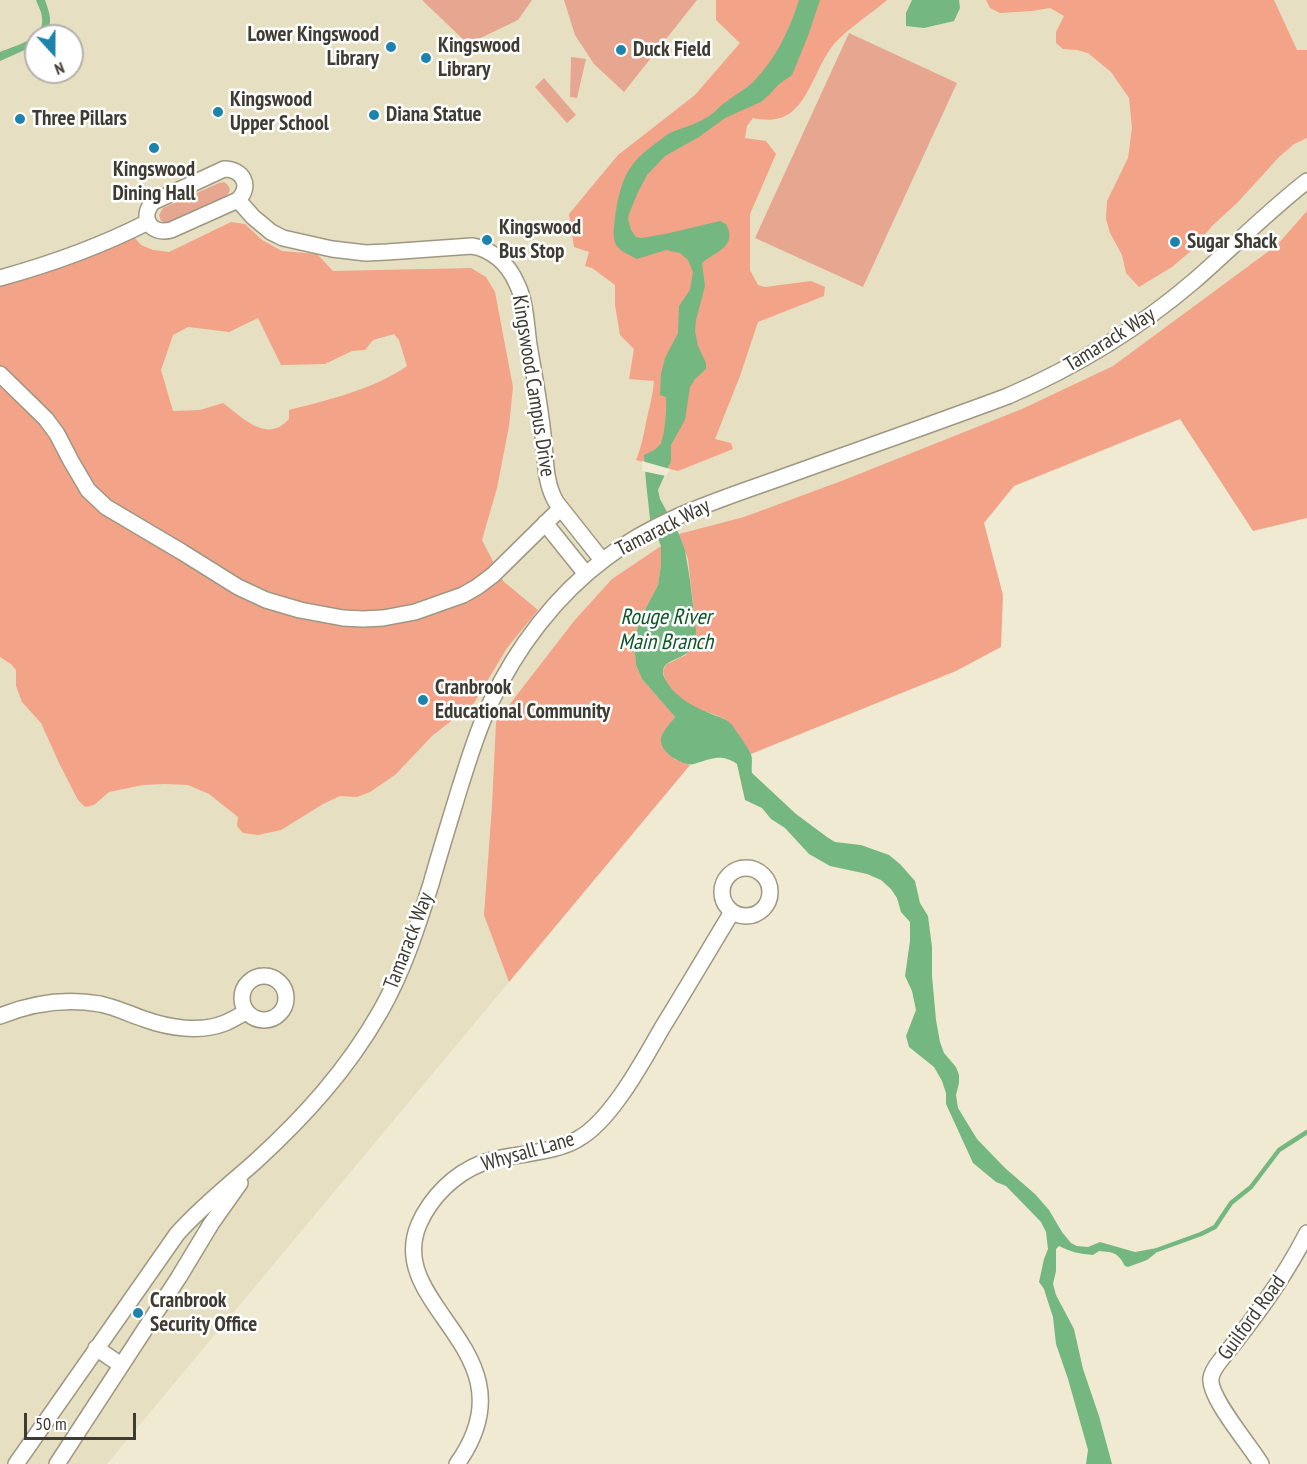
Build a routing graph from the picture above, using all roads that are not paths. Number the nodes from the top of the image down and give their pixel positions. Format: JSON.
{"nodes":[{"id":1,"x":1307,"y":181,"type":"edge"},
{"id":2,"x":238,"y":200,"type":"junction"},
{"id":3,"x":148,"y":222,"type":"junction"},
{"id":4,"x":0,"y":278,"type":"edge"},
{"id":5,"x":0,"y":374,"type":"edge"},
{"id":6,"x":561,"y":508,"type":"junction"},
{"id":7,"x":545,"y":523,"type":"junction"},
{"id":8,"x":602,"y":560,"type":"junction"},
{"id":9,"x":586,"y":574,"type":"junction"},
{"id":10,"x":732,"y":912,"type":"dead end"},
{"id":11,"x":246,"y":1012,"type":"dead end"},
{"id":12,"x":0,"y":1016,"type":"edge"},
{"id":13,"x":256,"y":1161,"type":"junction"},
{"id":14,"x":1307,"y":1233,"type":"edge"},
{"id":15,"x":161,"y":1257,"type":"junction"},
{"id":16,"x":179,"y":1277,"type":"junction"},
{"id":17,"x":96,"y":1348,"type":"junction"},
{"id":18,"x":121,"y":1365,"type":"junction"},
{"id":19,"x":16,"y":1464,"type":"edge"},
{"id":20,"x":57,"y":1464,"type":"edge"},
{"id":21,"x":457,"y":1464,"type":"edge"},
{"id":22,"x":1261,"y":1464,"type":"edge"}],
"edges":[{"from":1,"to":8,"type":"street","name":"Tamarack Way"},
{"from":2,"to":3,"type":"street"},
{"from":2,"to":3,"type":"street"},
{"from":2,"to":6,"type":"street","name":"Kingswood Campus Drive"},
{"from":3,"to":4,"type":"street"},
{"from":5,"to":7,"type":"street"},
{"from":6,"to":7,"type":"street"},
{"from":6,"to":8,"type":"street","name":"Kingswood Campus Drive"},
{"from":7,"to":9,"type":"street"},
{"from":8,"to":9,"type":"street","name":"Tamarack Way"},
{"from":9,"to":13,"type":"street","name":"Tamarack Way"},
{"from":10,"to":21,"type":"street","name":"Whysall Lane"},
{"from":11,"to":12,"type":"street"},
{"from":13,"to":15,"type":"street","name":"Tamarack Way"},
{"from":13,"to":16,"type":"street","name":"Tamarack Way"},
{"from":14,"to":22,"type":"street","name":"Guilford Road"},
{"from":15,"to":16,"type":"street"},
{"from":15,"to":17,"type":"street","name":"Tamarack Way"},
{"from":16,"to":18,"type":"street","name":"Tamarack Way"},
{"from":17,"to":18,"type":"street"},
{"from":17,"to":19,"type":"street","name":"Tamarack Way"},
{"from":18,"to":20,"type":"street","name":"Tamarack Way"}]}
